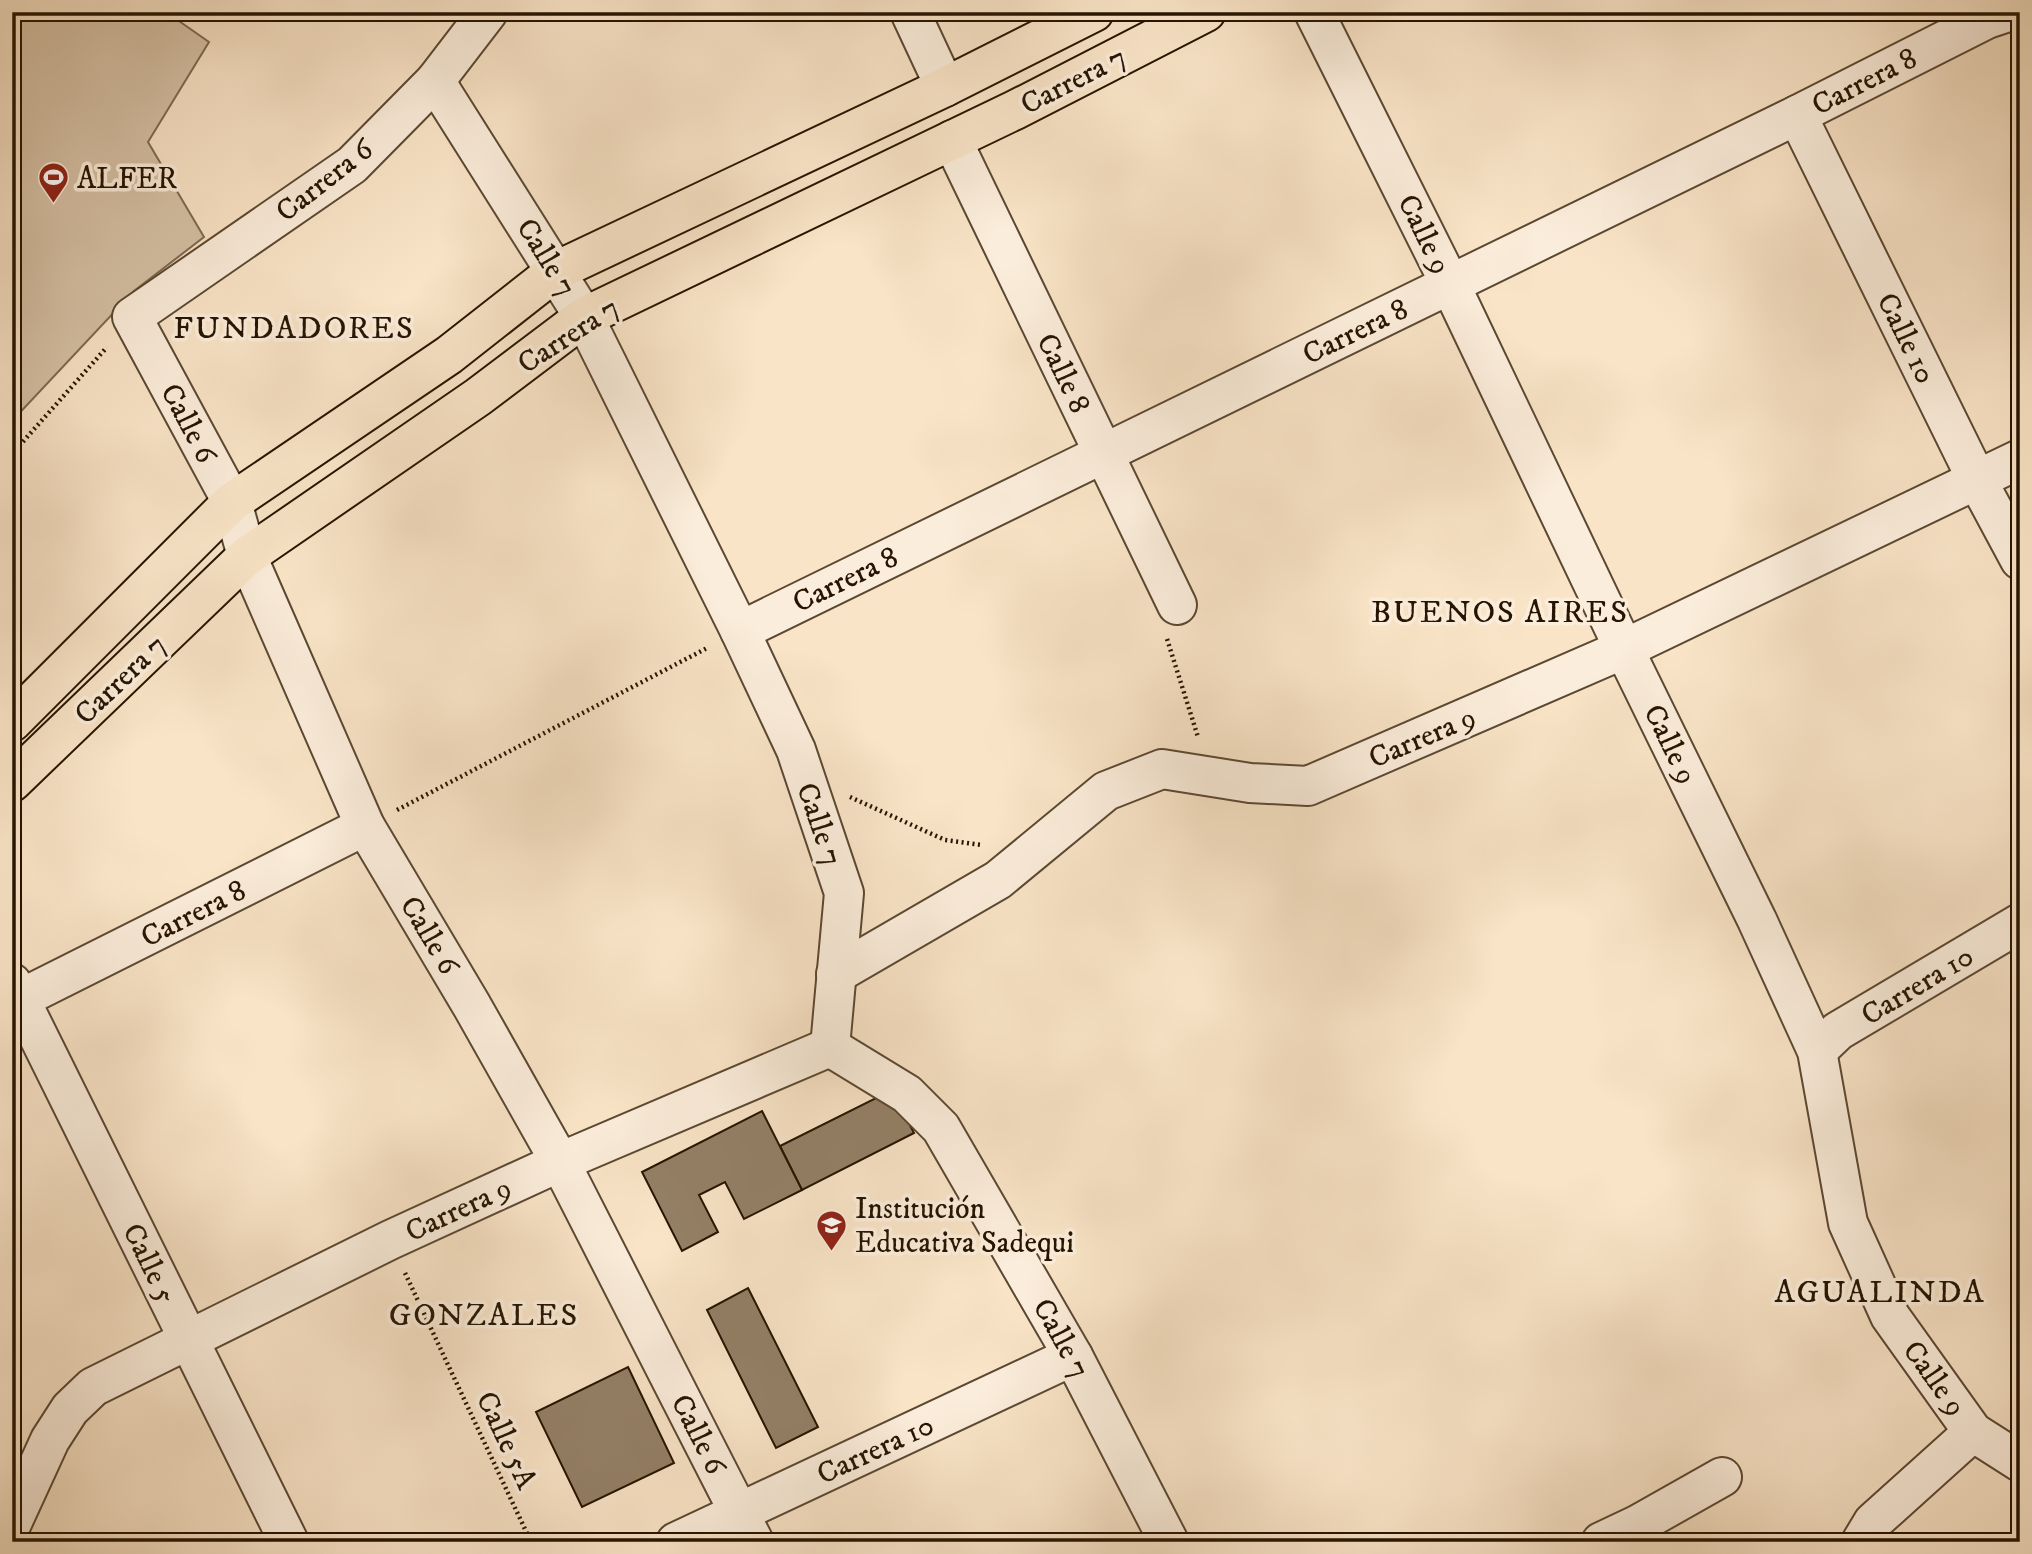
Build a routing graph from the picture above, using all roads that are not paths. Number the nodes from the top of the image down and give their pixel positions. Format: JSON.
{"nodes":[{"id":1,"x":488,"y":12,"type":"edge"},
{"id":2,"x":909,"y":12,"type":"edge"},
{"id":3,"x":1094,"y":12,"type":"edge"},
{"id":4,"x":1206,"y":12,"type":"edge"},
{"id":5,"x":1314,"y":12,"type":"edge"},
{"id":6,"x":2008,"y":12,"type":"edge"},
{"id":7,"x":435,"y":81,"type":"junction"},
{"id":8,"x":945,"y":87,"type":"junction"},
{"id":9,"x":1797,"y":115,"type":"junction"},
{"id":10,"x":952,"y":140,"type":"junction"},
{"id":11,"x":556,"y":271,"type":"junction"},
{"id":12,"x":1450,"y":284,"type":"junction"},
{"id":13,"x":132,"y":317,"type":"joint"},
{"id":14,"x":584,"y":317,"type":"junction"},
{"id":15,"x":1104,"y":454,"type":"junction"},
{"id":16,"x":2020,"y":460,"type":"edge"},
{"id":17,"x":1977,"y":480,"type":"junction"},
{"id":18,"x":232,"y":502,"type":"junction"},
{"id":19,"x":247,"y":556,"type":"junction"},
{"id":20,"x":2020,"y":560,"type":"edge"},
{"id":21,"x":1177,"y":605,"type":"road end"},
{"id":22,"x":740,"y":631,"type":"junction"},
{"id":23,"x":1624,"y":649,"type":"junction"},
{"id":24,"x":12,"y":722,"type":"edge"},
{"id":25,"x":12,"y":782,"type":"edge"},
{"id":26,"x":365,"y":826,"type":"junction"},
{"id":27,"x":2020,"y":923,"type":"edge"},
{"id":28,"x":836,"y":974,"type":"junction"},
{"id":29,"x":16,"y":991,"type":"edge"},
{"id":30,"x":830,"y":1047,"type":"junction"},
{"id":31,"x":1817,"y":1051,"type":"junction"},
{"id":32,"x":560,"y":1162,"type":"junction"},
{"id":33,"x":188,"y":1340,"type":"junction"},
{"id":34,"x":1073,"y":1356,"type":"junction"},
{"id":35,"x":1973,"y":1432,"type":"junction"},
{"id":36,"x":2020,"y":1462,"type":"edge"},
{"id":37,"x":1722,"y":1477,"type":"dead end"},
{"id":38,"x":12,"y":1523,"type":"edge"},
{"id":39,"x":747,"y":1527,"type":"edge"},
{"id":40,"x":1649,"y":1533,"type":"edge"},
{"id":41,"x":289,"y":1542,"type":"edge"},
{"id":42,"x":676,"y":1542,"type":"edge"},
{"id":43,"x":1170,"y":1542,"type":"edge"},
{"id":44,"x":1601,"y":1542,"type":"edge"},
{"id":45,"x":1861,"y":1542,"type":"edge"}],
"edges":[{"from":1,"to":7,"type":"street","name":"Carrera 6"},
{"from":2,"to":8,"type":"street"},
{"from":3,"to":8,"type":"main road","name":"Carrera 7"},
{"from":4,"to":10,"type":"main road","name":"Carrera 7"},
{"from":5,"to":12,"type":"street","name":"Calle 9"},
{"from":6,"to":9,"type":"street","name":"Carrera 8"},
{"from":7,"to":11,"type":"street","name":"Calle 7"},
{"from":7,"to":13,"type":"street","name":"Carrera 6"},
{"from":8,"to":11,"type":"main road","name":"Carrera 7"},
{"from":9,"to":12,"type":"street","name":"Carrera 8"},
{"from":9,"to":17,"type":"street","name":"Calle 10"},
{"from":10,"to":14,"type":"main road","name":"Carrera 7"},
{"from":10,"to":15,"type":"street","name":"Calle 8"},
{"from":11,"to":14,"type":"street","name":"Calle 7"},
{"from":11,"to":18,"type":"main road","name":"Carrera 7"},
{"from":12,"to":15,"type":"street","name":"Carrera 8"},
{"from":12,"to":23,"type":"street","name":"Calle 9"},
{"from":13,"to":18,"type":"street","name":"Calle 6"},
{"from":14,"to":19,"type":"main road","name":"Carrera 7"},
{"from":14,"to":22,"type":"street","name":"Calle 7"},
{"from":15,"to":21,"type":"street","name":"Calle 8"},
{"from":15,"to":22,"type":"street","name":"Carrera 8"},
{"from":16,"to":17,"type":"street","name":"Carrera 9"},
{"from":17,"to":20,"type":"street","name":"Calle 10"},
{"from":17,"to":23,"type":"street","name":"Carrera 9"},
{"from":18,"to":19,"type":"street","name":"Calle 6"},
{"from":18,"to":24,"type":"main road","name":"Carrera 7"},
{"from":19,"to":25,"type":"main road","name":"Carrera 7"},
{"from":19,"to":26,"type":"street","name":"Calle 6"},
{"from":22,"to":28,"type":"street","name":"Calle 7"},
{"from":23,"to":28,"type":"street","name":"Carrera 9"},
{"from":23,"to":31,"type":"street","name":"Calle 9"},
{"from":26,"to":29,"type":"street","name":"Carrera 8"},
{"from":26,"to":32,"type":"street","name":"Calle 6"},
{"from":27,"to":31,"type":"street","name":"Carrera 10"},
{"from":28,"to":30,"type":"street","name":"Calle 7"},
{"from":29,"to":33,"type":"street","name":"Calle 5"},
{"from":30,"to":32,"type":"street","name":"Carrera 9"},
{"from":30,"to":34,"type":"street","name":"Calle 7"},
{"from":31,"to":35,"type":"street","name":"Calle 9"},
{"from":32,"to":33,"type":"street","name":"Carrera 9"},
{"from":32,"to":39,"type":"street","name":"Calle 6"},
{"from":33,"to":38,"type":"street","name":"Carrera 9"},
{"from":33,"to":41,"type":"street","name":"Calle 5"},
{"from":34,"to":39,"type":"street","name":"Carrera 10"},
{"from":34,"to":43,"type":"street","name":"Calle 7"},
{"from":35,"to":36,"type":"street","name":"Calle 9"},
{"from":35,"to":45,"type":"street"},
{"from":37,"to":40,"type":"street"},
{"from":39,"to":42,"type":"street","name":"Carrera 10"},
{"from":40,"to":44,"type":"street"}]}
